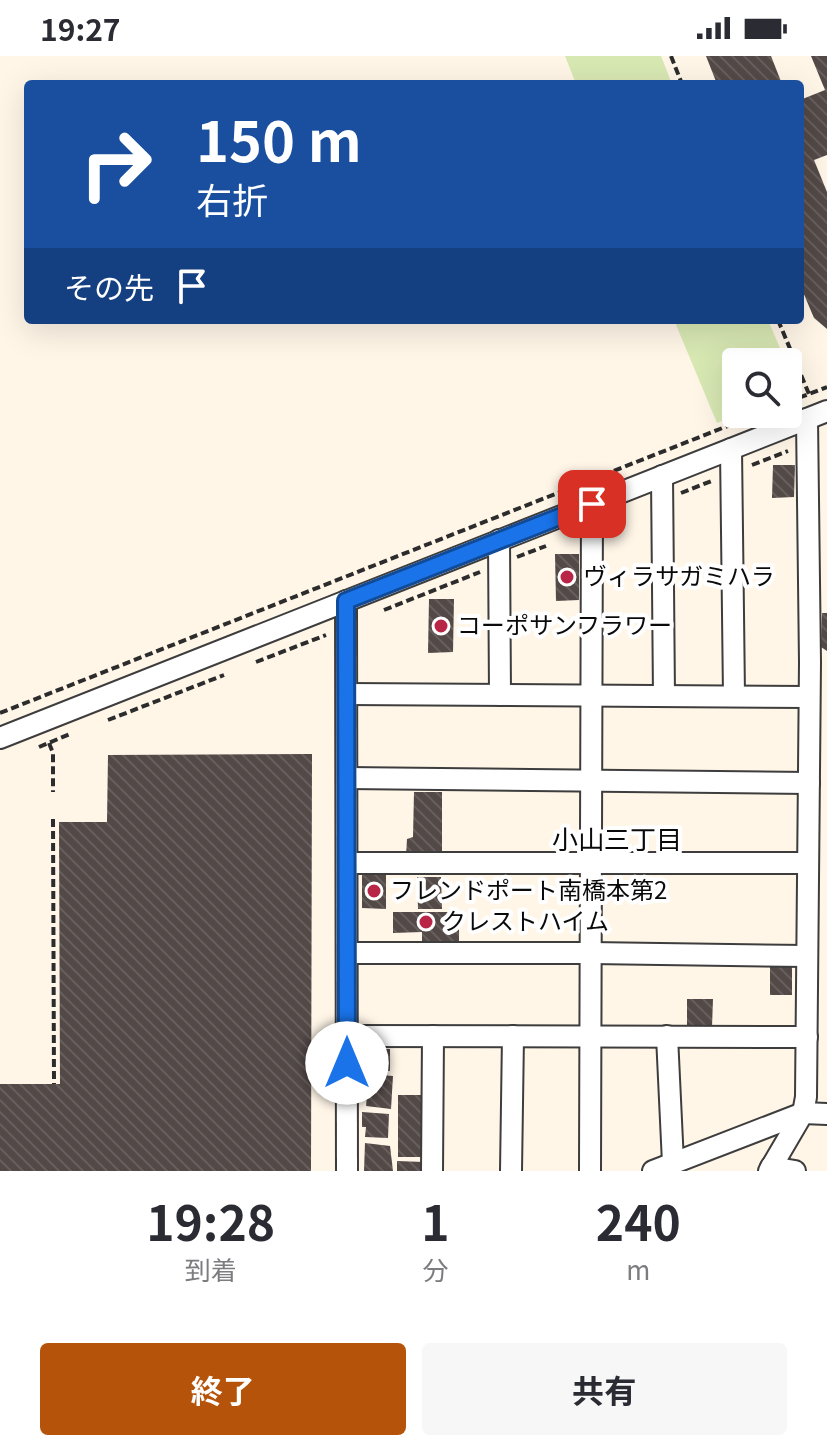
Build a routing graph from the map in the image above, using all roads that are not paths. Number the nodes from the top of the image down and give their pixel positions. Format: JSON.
{"nodes":[{"id":1,"x":827,"y":411,"type":"edge"},
{"id":2,"x":807,"y":419,"type":"junction"},
{"id":3,"x":731,"y":449,"type":"junction"},
{"id":4,"x":662,"y":476,"type":"junction"},
{"id":5,"x":592,"y":504,"type":"junction"},
{"id":6,"x":499,"y":540,"type":"junction"},
{"id":7,"x":346,"y":601,"type":"junction"},
{"id":8,"x":818,"y":662,"type":"edge"},
{"id":9,"x":347,"y":694,"type":"junction"},
{"id":10,"x":500,"y":695,"type":"junction"},
{"id":11,"x":592,"y":695,"type":"junction"},
{"id":12,"x":664,"y":696,"type":"junction"},
{"id":13,"x":734,"y":696,"type":"junction"},
{"id":14,"x":809,"y":697,"type":"junction"},
{"id":15,"x":0,"y":738,"type":"edge"},
{"id":16,"x":347,"y":778,"type":"junction"},
{"id":17,"x":592,"y":781,"type":"junction"},
{"id":18,"x":809,"y":783,"type":"junction"},
{"id":19,"x":347,"y":863,"type":"junction"},
{"id":20,"x":592,"y":863,"type":"junction"},
{"id":21,"x":814,"y":872,"type":"edge"},
{"id":22,"x":347,"y":953,"type":"junction"},
{"id":23,"x":591,"y":953,"type":"junction"},
{"id":24,"x":806,"y":956,"type":"junction"},
{"id":25,"x":347,"y":1036,"type":"junction"},
{"id":26,"x":433,"y":1036,"type":"junction"},
{"id":27,"x":513,"y":1036,"type":"junction"},
{"id":28,"x":591,"y":1036,"type":"junction"},
{"id":29,"x":667,"y":1036,"type":"junction"},
{"id":30,"x":807,"y":1037,"type":"junction"},
{"id":31,"x":803,"y":1113,"type":"junction"},
{"id":32,"x":827,"y":1114,"type":"edge"},
{"id":33,"x":673,"y":1163,"type":"junction"},
{"id":34,"x":770,"y":1169,"type":"edge"},
{"id":35,"x":347,"y":1171,"type":"edge"},
{"id":36,"x":432,"y":1171,"type":"edge"},
{"id":37,"x":511,"y":1171,"type":"edge"},
{"id":38,"x":590,"y":1171,"type":"edge"},
{"id":39,"x":653,"y":1171,"type":"edge"},
{"id":40,"x":795,"y":1171,"type":"edge"}],
"edges":[{"from":1,"to":2,"type":"street"},
{"from":2,"to":3,"type":"street"},
{"from":2,"to":8,"type":"street"},
{"from":3,"to":4,"type":"street"},
{"from":3,"to":13,"type":"street"},
{"from":4,"to":5,"type":"street"},
{"from":4,"to":12,"type":"street"},
{"from":5,"to":6,"type":"street"},
{"from":5,"to":11,"type":"street"},
{"from":6,"to":7,"type":"street"},
{"from":6,"to":10,"type":"street"},
{"from":7,"to":9,"type":"street"},
{"from":7,"to":15,"type":"street"},
{"from":8,"to":14,"type":"street"},
{"from":9,"to":10,"type":"street"},
{"from":9,"to":16,"type":"street"},
{"from":10,"to":11,"type":"street"},
{"from":11,"to":12,"type":"street"},
{"from":11,"to":17,"type":"street"},
{"from":12,"to":13,"type":"street"},
{"from":13,"to":14,"type":"street"},
{"from":14,"to":18,"type":"street"},
{"from":16,"to":17,"type":"street"},
{"from":16,"to":19,"type":"street"},
{"from":17,"to":18,"type":"street"},
{"from":17,"to":20,"type":"street"},
{"from":18,"to":21,"type":"street"},
{"from":19,"to":20,"type":"street"},
{"from":19,"to":22,"type":"street"},
{"from":20,"to":21,"type":"street"},
{"from":20,"to":23,"type":"street"},
{"from":21,"to":24,"type":"street"},
{"from":22,"to":23,"type":"street"},
{"from":22,"to":25,"type":"street"},
{"from":23,"to":24,"type":"street"},
{"from":23,"to":28,"type":"street"},
{"from":24,"to":30,"type":"street"},
{"from":25,"to":26,"type":"street"},
{"from":25,"to":35,"type":"street"},
{"from":26,"to":27,"type":"street"},
{"from":26,"to":36,"type":"street"},
{"from":27,"to":28,"type":"street"},
{"from":27,"to":37,"type":"street"},
{"from":28,"to":29,"type":"street"},
{"from":28,"to":38,"type":"street"},
{"from":29,"to":30,"type":"street"},
{"from":29,"to":33,"type":"street"},
{"from":30,"to":31,"type":"street"},
{"from":31,"to":32,"type":"street"},
{"from":31,"to":33,"type":"street"},
{"from":31,"to":34,"type":"street"},
{"from":33,"to":39,"type":"street"},
{"from":34,"to":40,"type":"street"}]}
